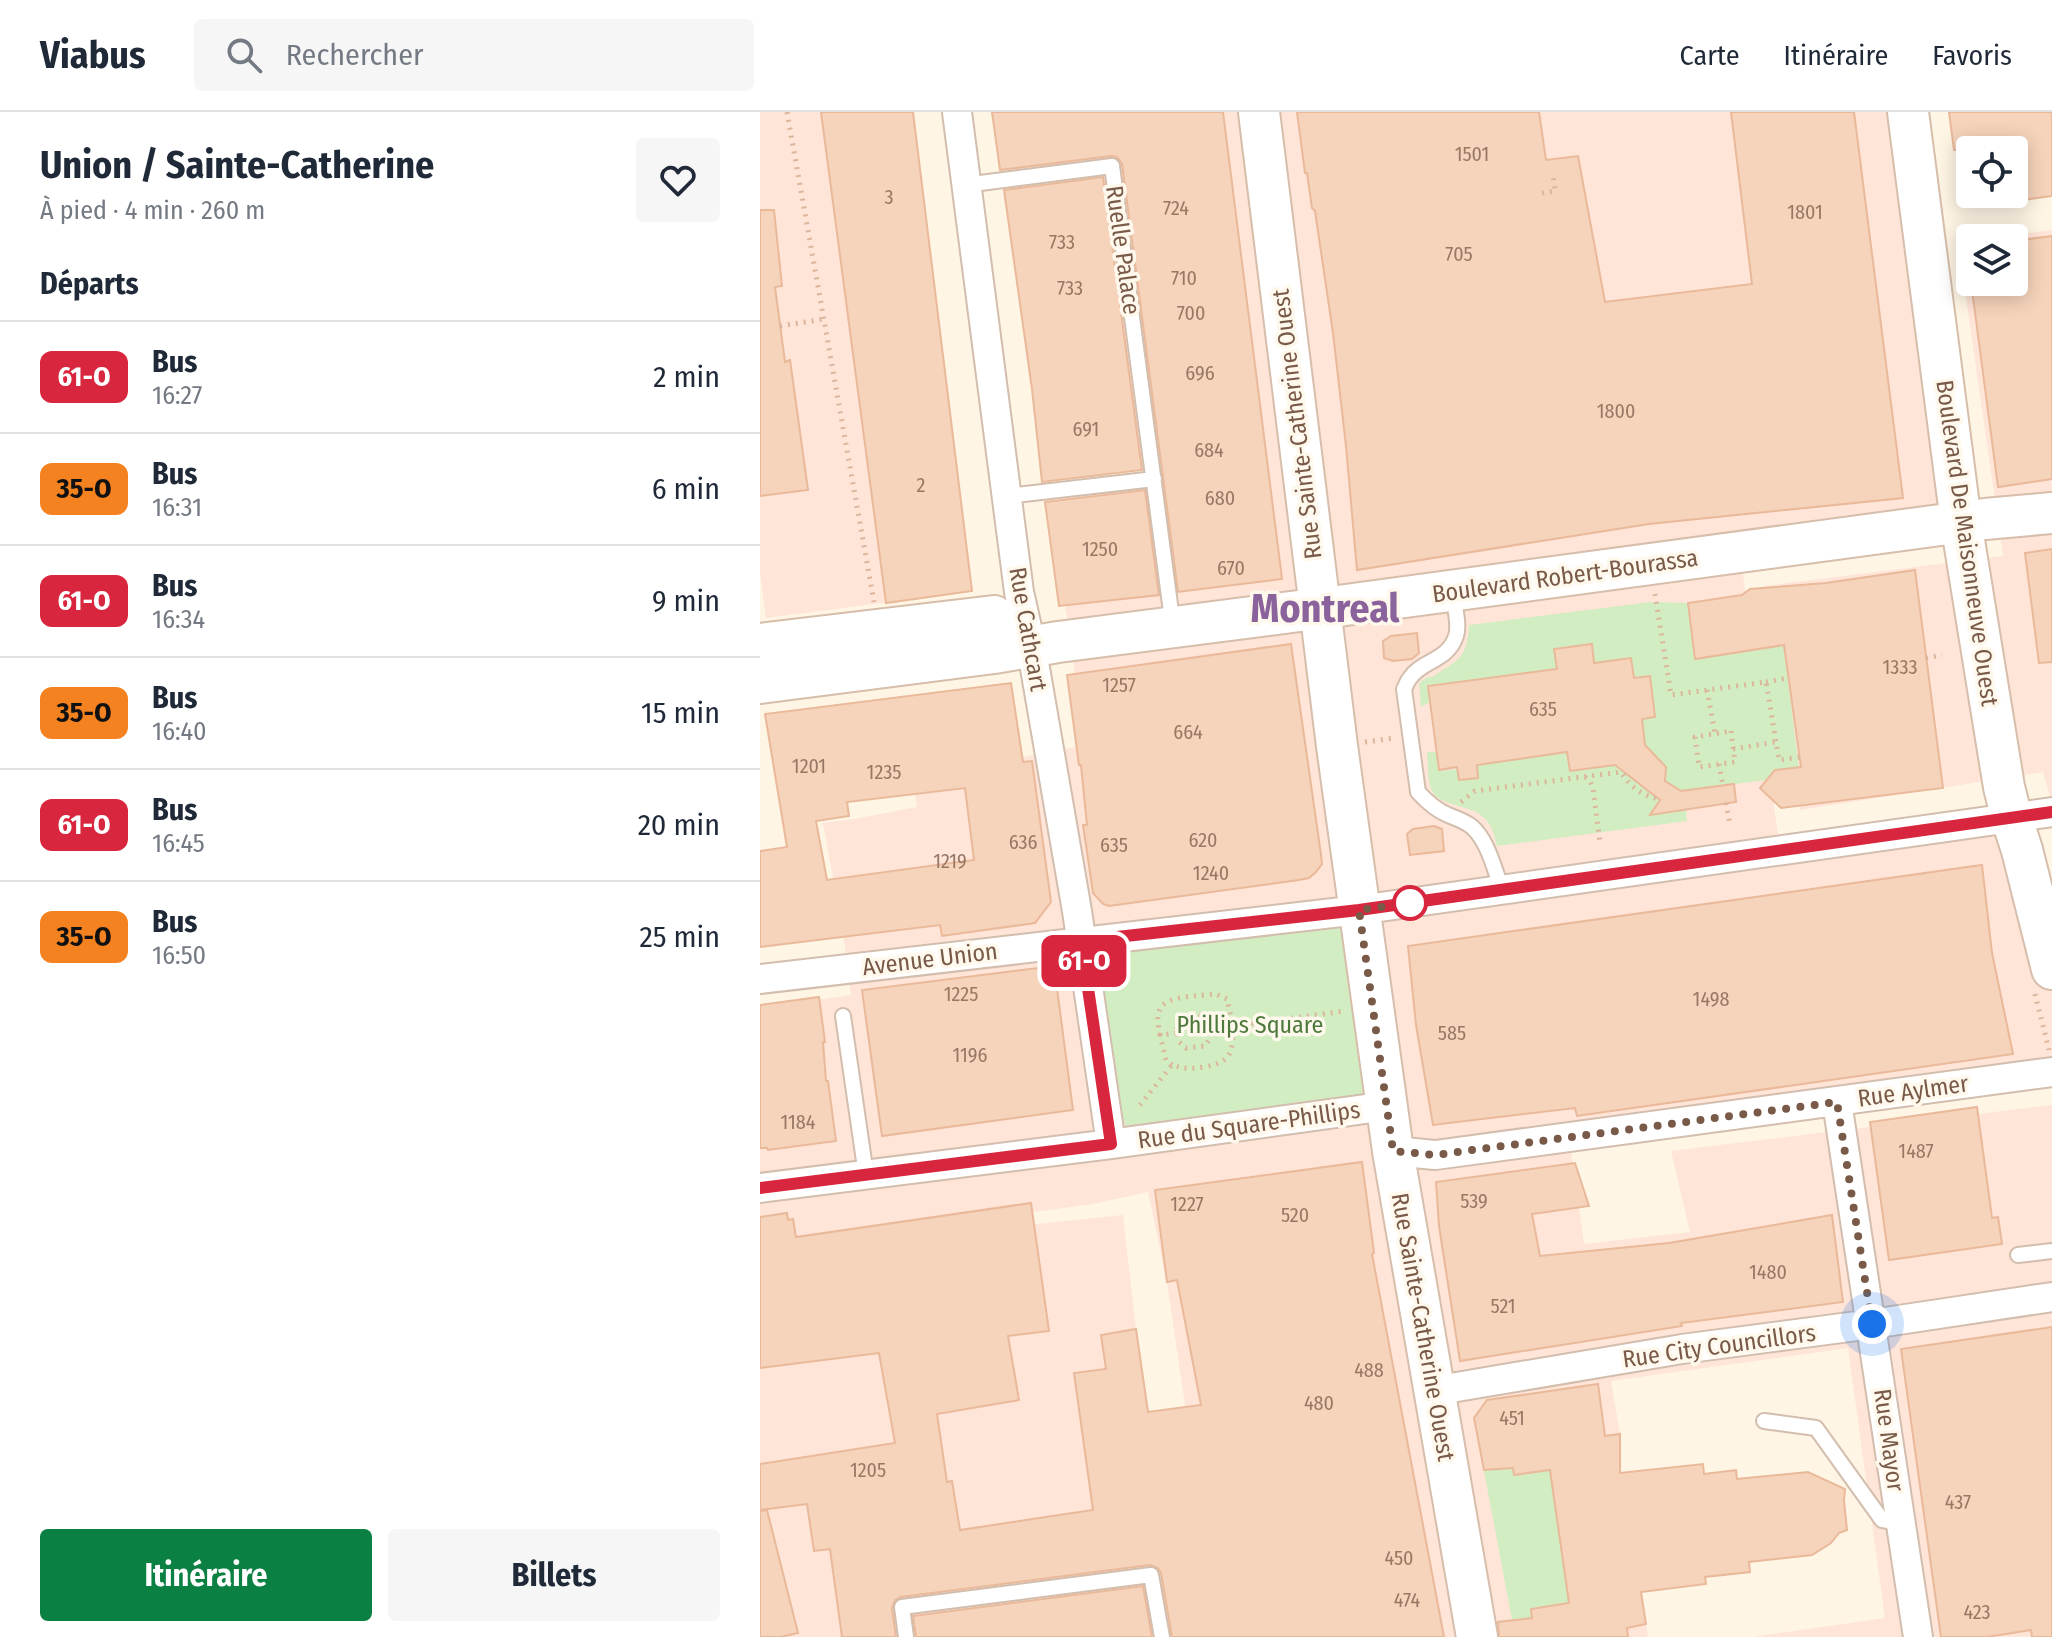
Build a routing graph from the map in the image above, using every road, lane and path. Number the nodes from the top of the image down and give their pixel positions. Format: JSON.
{"nodes":[{"id":1,"x":787,"y":112,"type":"edge"},
{"id":2,"x":957,"y":112,"type":"edge"},
{"id":3,"x":1259,"y":112,"type":"edge"},
{"id":4,"x":1908,"y":112,"type":"edge"},
{"id":5,"x":1556,"y":173,"type":"dead end"},
{"id":6,"x":965,"y":185,"type":"junction"},
{"id":7,"x":1542,"y":193,"type":"dead end"},
{"id":8,"x":824,"y":319,"type":"junction"},
{"id":9,"x":780,"y":326,"type":"dead end"},
{"id":10,"x":1154,"y":479,"type":"junction"},
{"id":11,"x":1007,"y":496,"type":"junction"},
{"id":12,"x":2052,"y":513,"type":"edge"},
{"id":13,"x":1961,"y":522,"type":"junction"},
{"id":14,"x":1452,"y":591,"type":"junction"},
{"id":15,"x":1655,"y":594,"type":"dead end"},
{"id":16,"x":1319,"y":608,"type":"junction"},
{"id":17,"x":874,"y":610,"type":"dead end"},
{"id":18,"x":1173,"y":627,"type":"junction"},
{"id":19,"x":760,"y":644,"type":"edge"},
{"id":20,"x":1031,"y":645,"type":"junction"},
{"id":21,"x":1942,"y":655,"type":"dead end"},
{"id":22,"x":1926,"y":658,"type":"dead end"},
{"id":23,"x":1788,"y":678,"type":"dead end"},
{"id":24,"x":1766,"y":682,"type":"junction"},
{"id":25,"x":760,"y":683,"type":"edge"},
{"id":26,"x":1707,"y":690,"type":"junction"},
{"id":27,"x":1715,"y":734,"type":"junction"},
{"id":28,"x":1776,"y":742,"type":"junction"},
{"id":29,"x":1733,"y":749,"type":"junction"},
{"id":30,"x":1800,"y":757,"type":"dead end"},
{"id":31,"x":1719,"y":764,"type":"junction"},
{"id":32,"x":1585,"y":777,"type":"junction"},
{"id":33,"x":1723,"y":786,"type":"dead end"},
{"id":34,"x":1660,"y":800,"type":"dead end"},
{"id":35,"x":1726,"y":803,"type":"dead end"},
{"id":36,"x":2052,"y":812,"type":"edge"},
{"id":37,"x":1446,"y":814,"type":"junction"},
{"id":38,"x":2012,"y":819,"type":"junction"},
{"id":39,"x":1730,"y":825,"type":"dead end"},
{"id":40,"x":1600,"y":843,"type":"dead end"},
{"id":41,"x":1502,"y":889,"type":"junction"},
{"id":42,"x":1359,"y":910,"type":"junction"},
{"id":43,"x":1081,"y":941,"type":"junction"},
{"id":44,"x":2052,"y":969,"type":"edge"},
{"id":45,"x":760,"y":979,"type":"edge"},
{"id":46,"x":1348,"y":1011,"type":"dead end"},
{"id":47,"x":843,"y":1016,"type":"dead end"},
{"id":48,"x":1233,"y":1026,"type":"junction"},
{"id":49,"x":1210,"y":1029,"type":"junction"},
{"id":50,"x":1177,"y":1033,"type":"junction"},
{"id":51,"x":1160,"y":1035,"type":"junction"},
{"id":52,"x":1172,"y":1065,"type":"junction"},
{"id":53,"x":2052,"y":1072,"type":"edge"},
{"id":54,"x":1837,"y":1102,"type":"junction"},
{"id":55,"x":1140,"y":1105,"type":"dead end"},
{"id":56,"x":1387,"y":1106,"type":"junction"},
{"id":57,"x":1111,"y":1144,"type":"junction"},
{"id":58,"x":1393,"y":1151,"type":"junction"},
{"id":59,"x":866,"y":1175,"type":"junction"},
{"id":60,"x":760,"y":1188,"type":"edge"},
{"id":61,"x":2052,"y":1251,"type":"edge"},
{"id":62,"x":2018,"y":1255,"type":"dead end"},
{"id":63,"x":2052,"y":1297,"type":"edge"},
{"id":64,"x":1872,"y":1324,"type":"junction"},
{"id":65,"x":1433,"y":1391,"type":"junction"},
{"id":66,"x":1764,"y":1421,"type":"dead end"},
{"id":67,"x":1901,"y":1523,"type":"junction"},
{"id":68,"x":906,"y":1637,"type":"edge"},
{"id":69,"x":1162,"y":1637,"type":"edge"},
{"id":70,"x":1477,"y":1637,"type":"edge"},
{"id":71,"x":1918,"y":1637,"type":"edge"}],
"edges":[{"from":1,"to":8,"type":"path"},
{"from":2,"to":6,"type":"street","name":"Rue Cathcart"},
{"from":3,"to":16,"type":"street","name":"Rue Sainte-Catherine Ouest"},
{"from":4,"to":13,"type":"street","name":"Boulevard De Maisonneuve Ouest"},
{"from":5,"to":7,"type":"path"},
{"from":6,"to":10,"type":"lane","name":"Ruelle Palace"},
{"from":6,"to":11,"type":"street","name":"Rue Cathcart"},
{"from":8,"to":9,"type":"path"},
{"from":8,"to":17,"type":"path"},
{"from":10,"to":11,"type":"lane"},
{"from":10,"to":18,"type":"lane","name":"Ruelle Palace"},
{"from":11,"to":20,"type":"street","name":"Rue Cathcart"},
{"from":12,"to":13,"type":"street","name":"Boulevard Robert-Bourassa"},
{"from":13,"to":14,"type":"street","name":"Boulevard Robert-Bourassa"},
{"from":13,"to":38,"type":"street","name":"Boulevard De Maisonneuve Ouest"},
{"from":14,"to":16,"type":"street","name":"Boulevard Robert-Bourassa"},
{"from":14,"to":37,"type":"lane"},
{"from":15,"to":26,"type":"path"},
{"from":16,"to":18,"type":"street","name":"Boulevard Robert-Bourassa"},
{"from":16,"to":42,"type":"street","name":"Rue Sainte-Catherine Ouest"},
{"from":18,"to":20,"type":"street","name":"Boulevard Robert-Bourassa"},
{"from":19,"to":20,"type":"street"},
{"from":20,"to":25,"type":"street","name":"Boulevard Robert-Bourassa"},
{"from":20,"to":43,"type":"street","name":"Rue Cathcart"},
{"from":21,"to":22,"type":"path"},
{"from":23,"to":24,"type":"path"},
{"from":24,"to":26,"type":"path"},
{"from":24,"to":28,"type":"path"},
{"from":26,"to":27,"type":"path"},
{"from":27,"to":29,"type":"path"},
{"from":27,"to":31,"type":"path"},
{"from":28,"to":29,"type":"path"},
{"from":28,"to":30,"type":"path"},
{"from":29,"to":31,"type":"path"},
{"from":31,"to":33,"type":"path"},
{"from":32,"to":34,"type":"path"},
{"from":32,"to":37,"type":"path"},
{"from":32,"to":40,"type":"path"},
{"from":35,"to":39,"type":"path"},
{"from":36,"to":38,"type":"street","name":"Avenue Union"},
{"from":37,"to":41,"type":"lane"},
{"from":38,"to":41,"type":"street","name":"Avenue Union"},
{"from":38,"to":44,"type":"street","name":"Boulevard De Maisonneuve Ouest"},
{"from":41,"to":42,"type":"street","name":"Avenue Union"},
{"from":42,"to":43,"type":"street","name":"Avenue Union"},
{"from":42,"to":56,"type":"street","name":"Rue Sainte-Catherine Ouest"},
{"from":43,"to":45,"type":"street","name":"Avenue Union"},
{"from":43,"to":57,"type":"street","name":"Rue Cathcart"},
{"from":46,"to":48,"type":"path"},
{"from":47,"to":59,"type":"lane"},
{"from":48,"to":49,"type":"path"},
{"from":48,"to":51,"type":"path"},
{"from":48,"to":52,"type":"path"},
{"from":49,"to":50,"type":"path"},
{"from":49,"to":50,"type":"path"},
{"from":50,"to":51,"type":"path"},
{"from":51,"to":52,"type":"path"},
{"from":52,"to":55,"type":"path"},
{"from":53,"to":54,"type":"street","name":"Rue Aylmer"},
{"from":54,"to":58,"type":"street","name":"Rue Aylmer"},
{"from":54,"to":64,"type":"street","name":"Rue Mayor"},
{"from":56,"to":57,"type":"street","name":"Rue du Square-Phillips"},
{"from":56,"to":58,"type":"street","name":"Rue Sainte-Catherine Ouest"},
{"from":57,"to":59,"type":"street","name":"Rue du Square-Phillips"},
{"from":58,"to":65,"type":"street","name":"Rue Sainte-Catherine Ouest"},
{"from":59,"to":60,"type":"street","name":"Rue du Square-Phillips"},
{"from":61,"to":62,"type":"lane"},
{"from":63,"to":64,"type":"street","name":"Rue City Councillors"},
{"from":64,"to":65,"type":"street","name":"Rue City Councillors"},
{"from":64,"to":67,"type":"street","name":"Rue Mayor"},
{"from":65,"to":70,"type":"street","name":"Rue Sainte-Catherine Ouest"},
{"from":66,"to":67,"type":"lane"},
{"from":67,"to":71,"type":"street","name":"Rue Mayor"},
{"from":68,"to":69,"type":"lane"}]}
